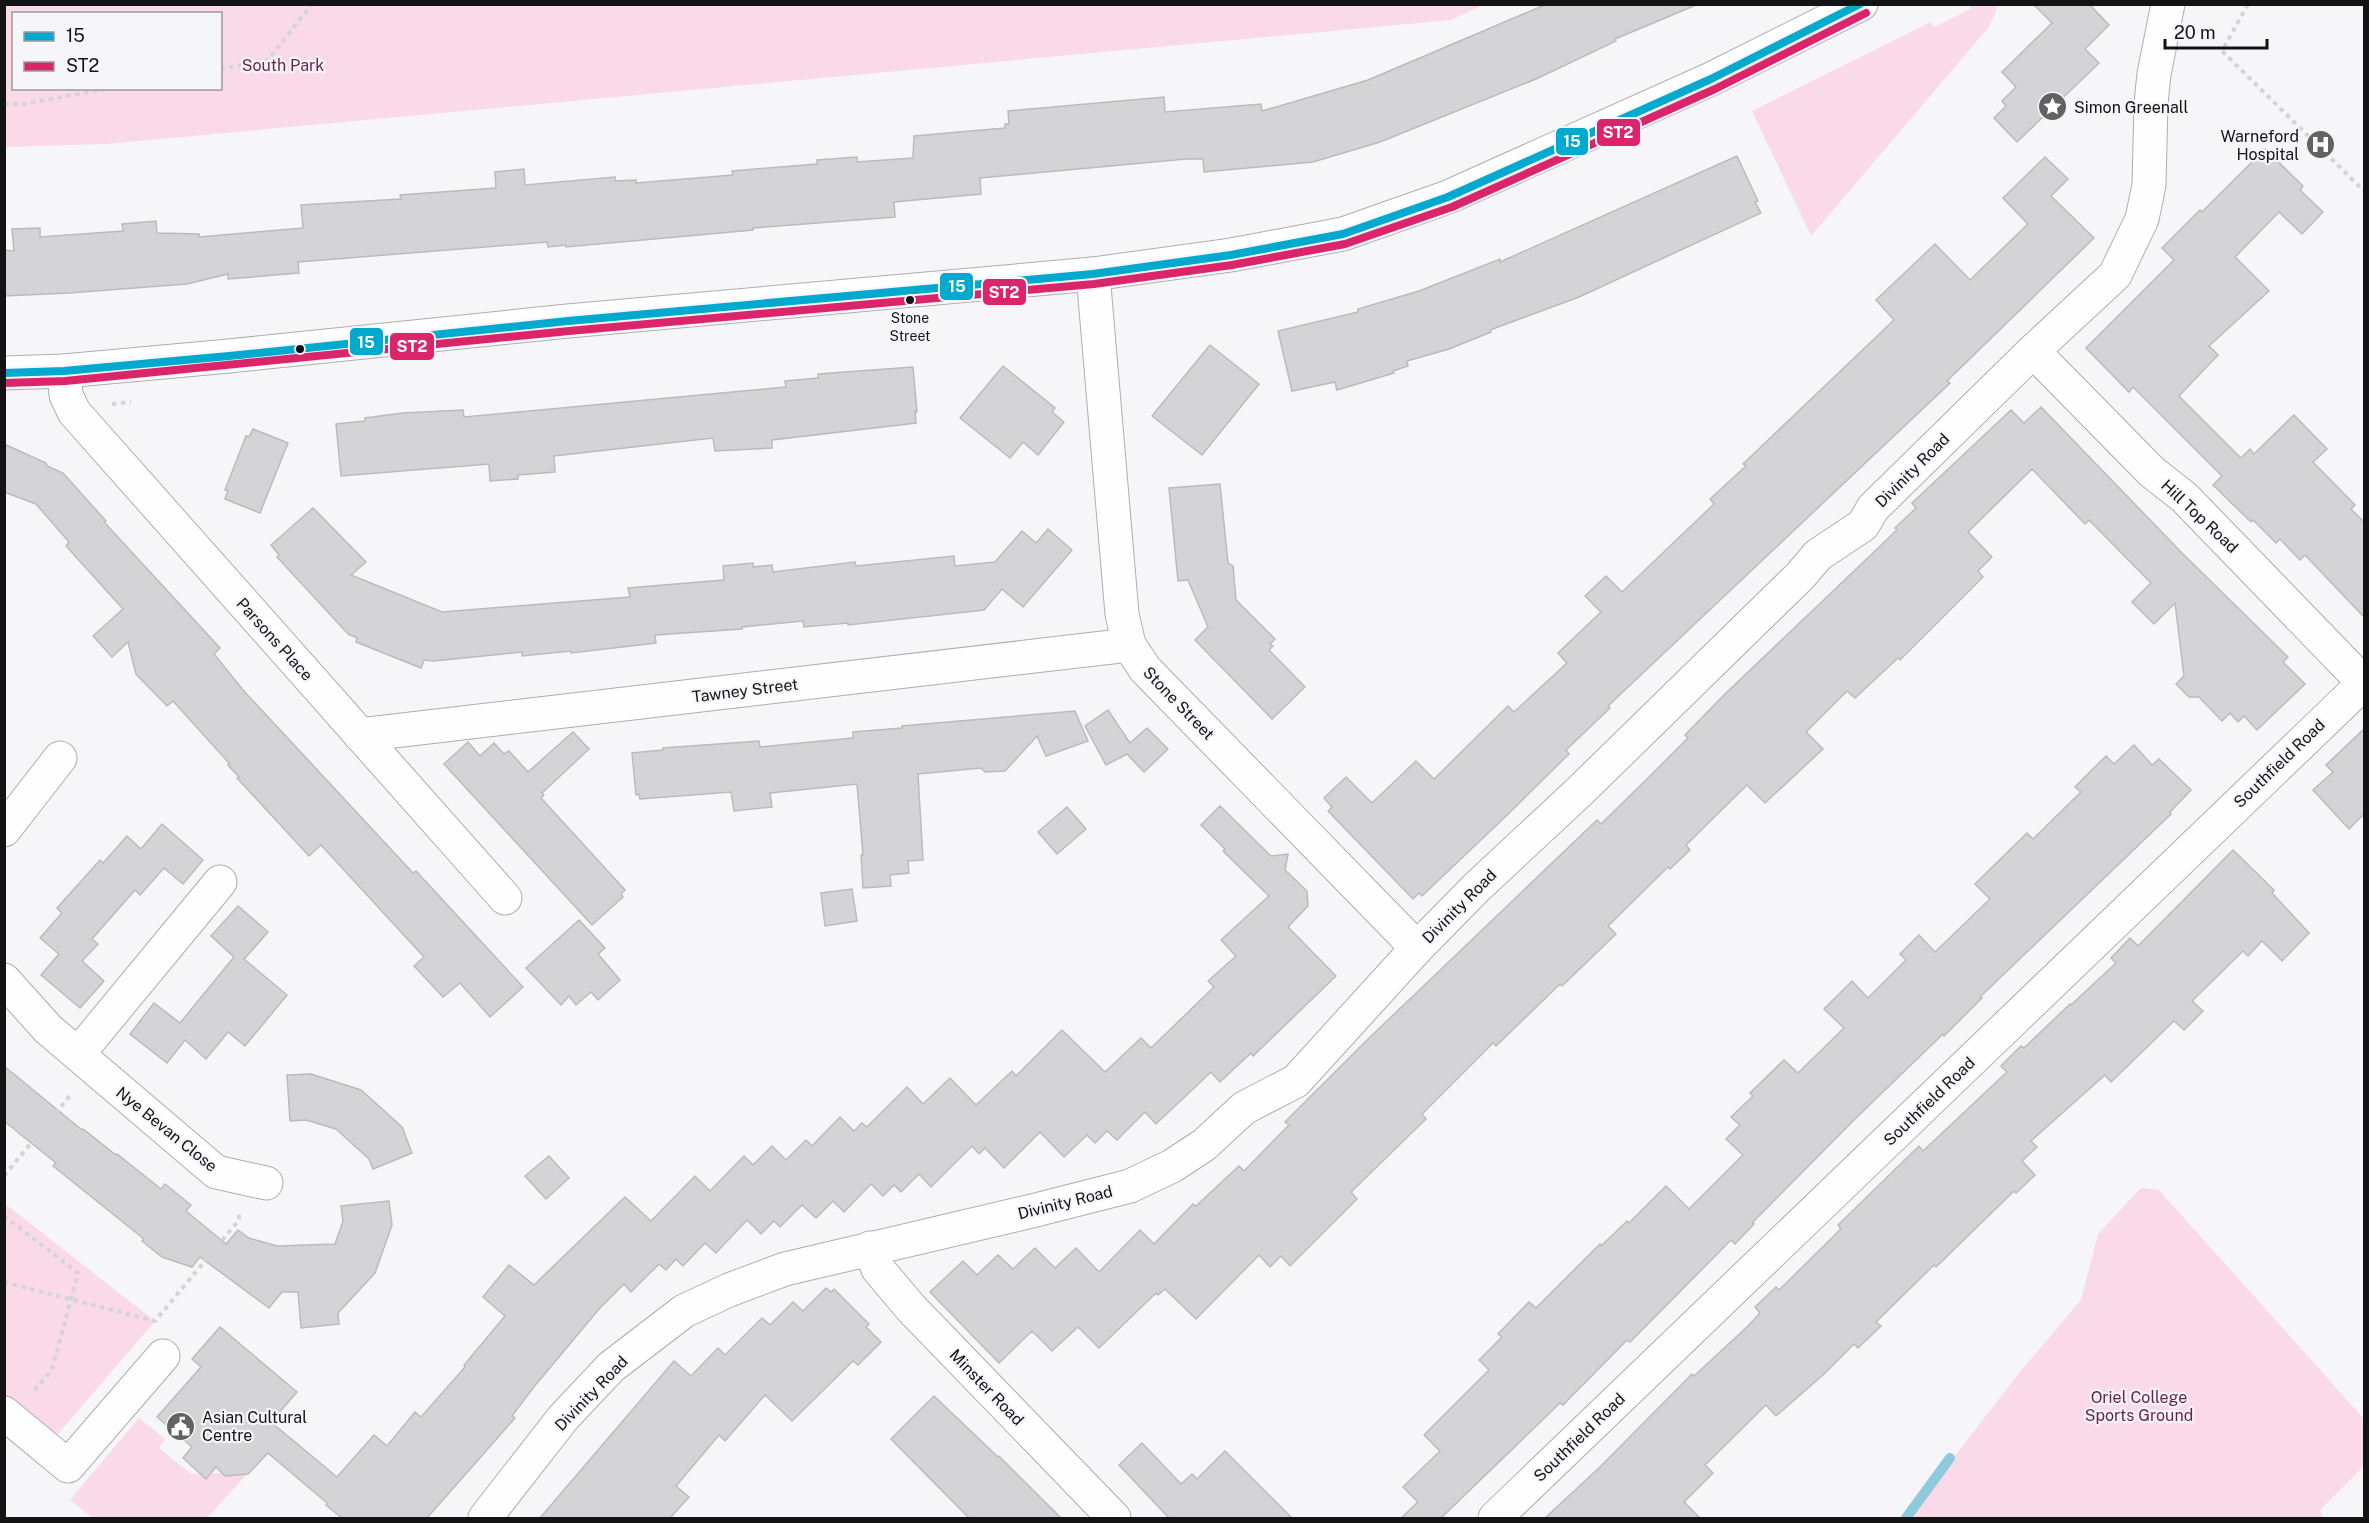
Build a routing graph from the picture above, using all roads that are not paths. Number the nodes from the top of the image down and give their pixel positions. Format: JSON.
{"nodes":[{"id":1,"x":1862,"y":4,"type":"edge"},
{"id":2,"x":2168,"y":4,"type":"edge"},
{"id":3,"x":1094,"y":274,"type":"junction"},
{"id":4,"x":2033,"y":351,"type":"junction"},
{"id":5,"x":64,"y":371,"type":"junction"},
{"id":6,"x":4,"y":373,"type":"edge"},
{"id":7,"x":1129,"y":645,"type":"junction"},
{"id":8,"x":2364,"y":683,"type":"edge"},
{"id":9,"x":360,"y":735,"type":"junction"},
{"id":10,"x":60,"y":758,"type":"dead end"},
{"id":11,"x":4,"y":830,"type":"edge"},
{"id":12,"x":220,"y":882,"type":"dead end"},
{"id":13,"x":505,"y":898,"type":"dead end"},
{"id":14,"x":1417,"y":948,"type":"junction"},
{"id":15,"x":4,"y":980,"type":"edge"},
{"id":16,"x":78,"y":1054,"type":"junction"},
{"id":17,"x":252,"y":1180,"type":"road end"},
{"id":18,"x":870,"y":1248,"type":"junction"},
{"id":19,"x":163,"y":1356,"type":"dead end"},
{"id":20,"x":7,"y":1416,"type":"edge"},
{"id":21,"x":485,"y":1518,"type":"edge"},
{"id":22,"x":1114,"y":1518,"type":"edge"},
{"id":23,"x":1495,"y":1518,"type":"edge"}],
"edges":[{"from":1,"to":3,"type":"street"},
{"from":2,"to":4,"type":"street","name":"Divinity Road"},
{"from":3,"to":5,"type":"street"},
{"from":3,"to":7,"type":"street","name":"Stone Street"},
{"from":4,"to":8,"type":"street","name":"Hill Top Road"},
{"from":4,"to":14,"type":"street","name":"Divinity Road"},
{"from":5,"to":6,"type":"street"},
{"from":5,"to":9,"type":"street","name":"Parsons Place"},
{"from":7,"to":9,"type":"street","name":"Tawney Street"},
{"from":7,"to":14,"type":"street","name":"Stone Street"},
{"from":8,"to":23,"type":"street","name":"Southfield Road"},
{"from":9,"to":13,"type":"street","name":"Parsons Place"},
{"from":10,"to":11,"type":"street"},
{"from":12,"to":16,"type":"street"},
{"from":14,"to":18,"type":"street","name":"Divinity Road"},
{"from":15,"to":16,"type":"street","name":"Nye Bevan Close"},
{"from":16,"to":17,"type":"street","name":"Nye Bevan Close"},
{"from":18,"to":21,"type":"street","name":"Divinity Road"},
{"from":18,"to":22,"type":"street","name":"Minster Road"},
{"from":19,"to":20,"type":"street"}]}
